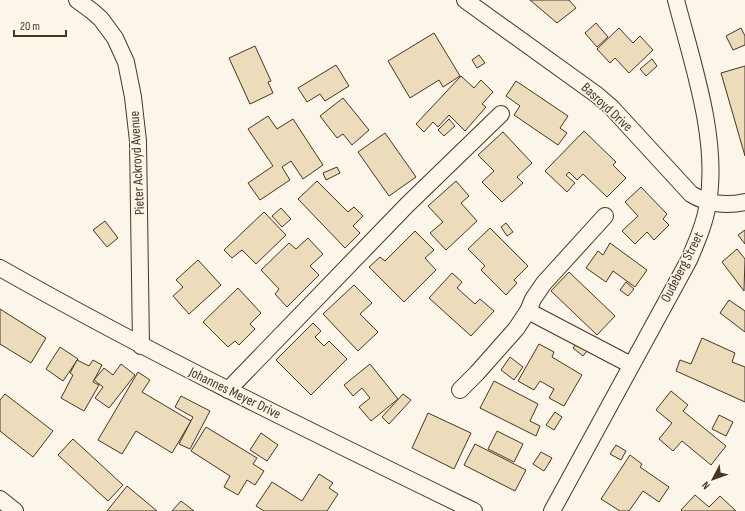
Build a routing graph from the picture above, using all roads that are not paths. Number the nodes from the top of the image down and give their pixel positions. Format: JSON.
{"nodes":[{"id":1,"x":77,"y":0,"type":"edge"},
{"id":2,"x":466,"y":0,"type":"edge"},
{"id":3,"x":676,"y":0,"type":"edge"},
{"id":4,"x":501,"y":114,"type":"dead end"},
{"id":5,"x":708,"y":202,"type":"junction"},
{"id":6,"x":745,"y":202,"type":"edge"},
{"id":7,"x":605,"y":216,"type":"dead end"},
{"id":8,"x":0,"y":268,"type":"edge"},
{"id":9,"x":528,"y":311,"type":"junction"},
{"id":10,"x":141,"y":346,"type":"junction"},
{"id":11,"x":631,"y":365,"type":"junction"},
{"id":12,"x":228,"y":390,"type":"junction"},
{"id":13,"x":460,"y":390,"type":"dead end"},
{"id":14,"x":0,"y":499,"type":"edge"},
{"id":15,"x":15,"y":511,"type":"edge"},
{"id":16,"x":474,"y":511,"type":"edge"},
{"id":17,"x":552,"y":511,"type":"edge"}],
"edges":[{"from":1,"to":10,"type":"street","name":"Pieter Ackroyd Avenue"},
{"from":2,"to":5,"type":"street","name":"Basroyd Drive"},
{"from":3,"to":5,"type":"street","name":"Oudeberg Street"},
{"from":4,"to":12,"type":"street"},
{"from":5,"to":6,"type":"street","name":"Basroyd Drive"},
{"from":5,"to":11,"type":"street","name":"Oudeberg Street"},
{"from":7,"to":9,"type":"street"},
{"from":8,"to":10,"type":"street","name":"Johannes Meyer Drive"},
{"from":9,"to":11,"type":"street"},
{"from":9,"to":13,"type":"street"},
{"from":10,"to":12,"type":"street","name":"Johannes Meyer Drive"},
{"from":11,"to":17,"type":"street","name":"Oudeberg Street"},
{"from":12,"to":16,"type":"street","name":"Johannes Meyer Drive"},
{"from":14,"to":15,"type":"street"}]}
